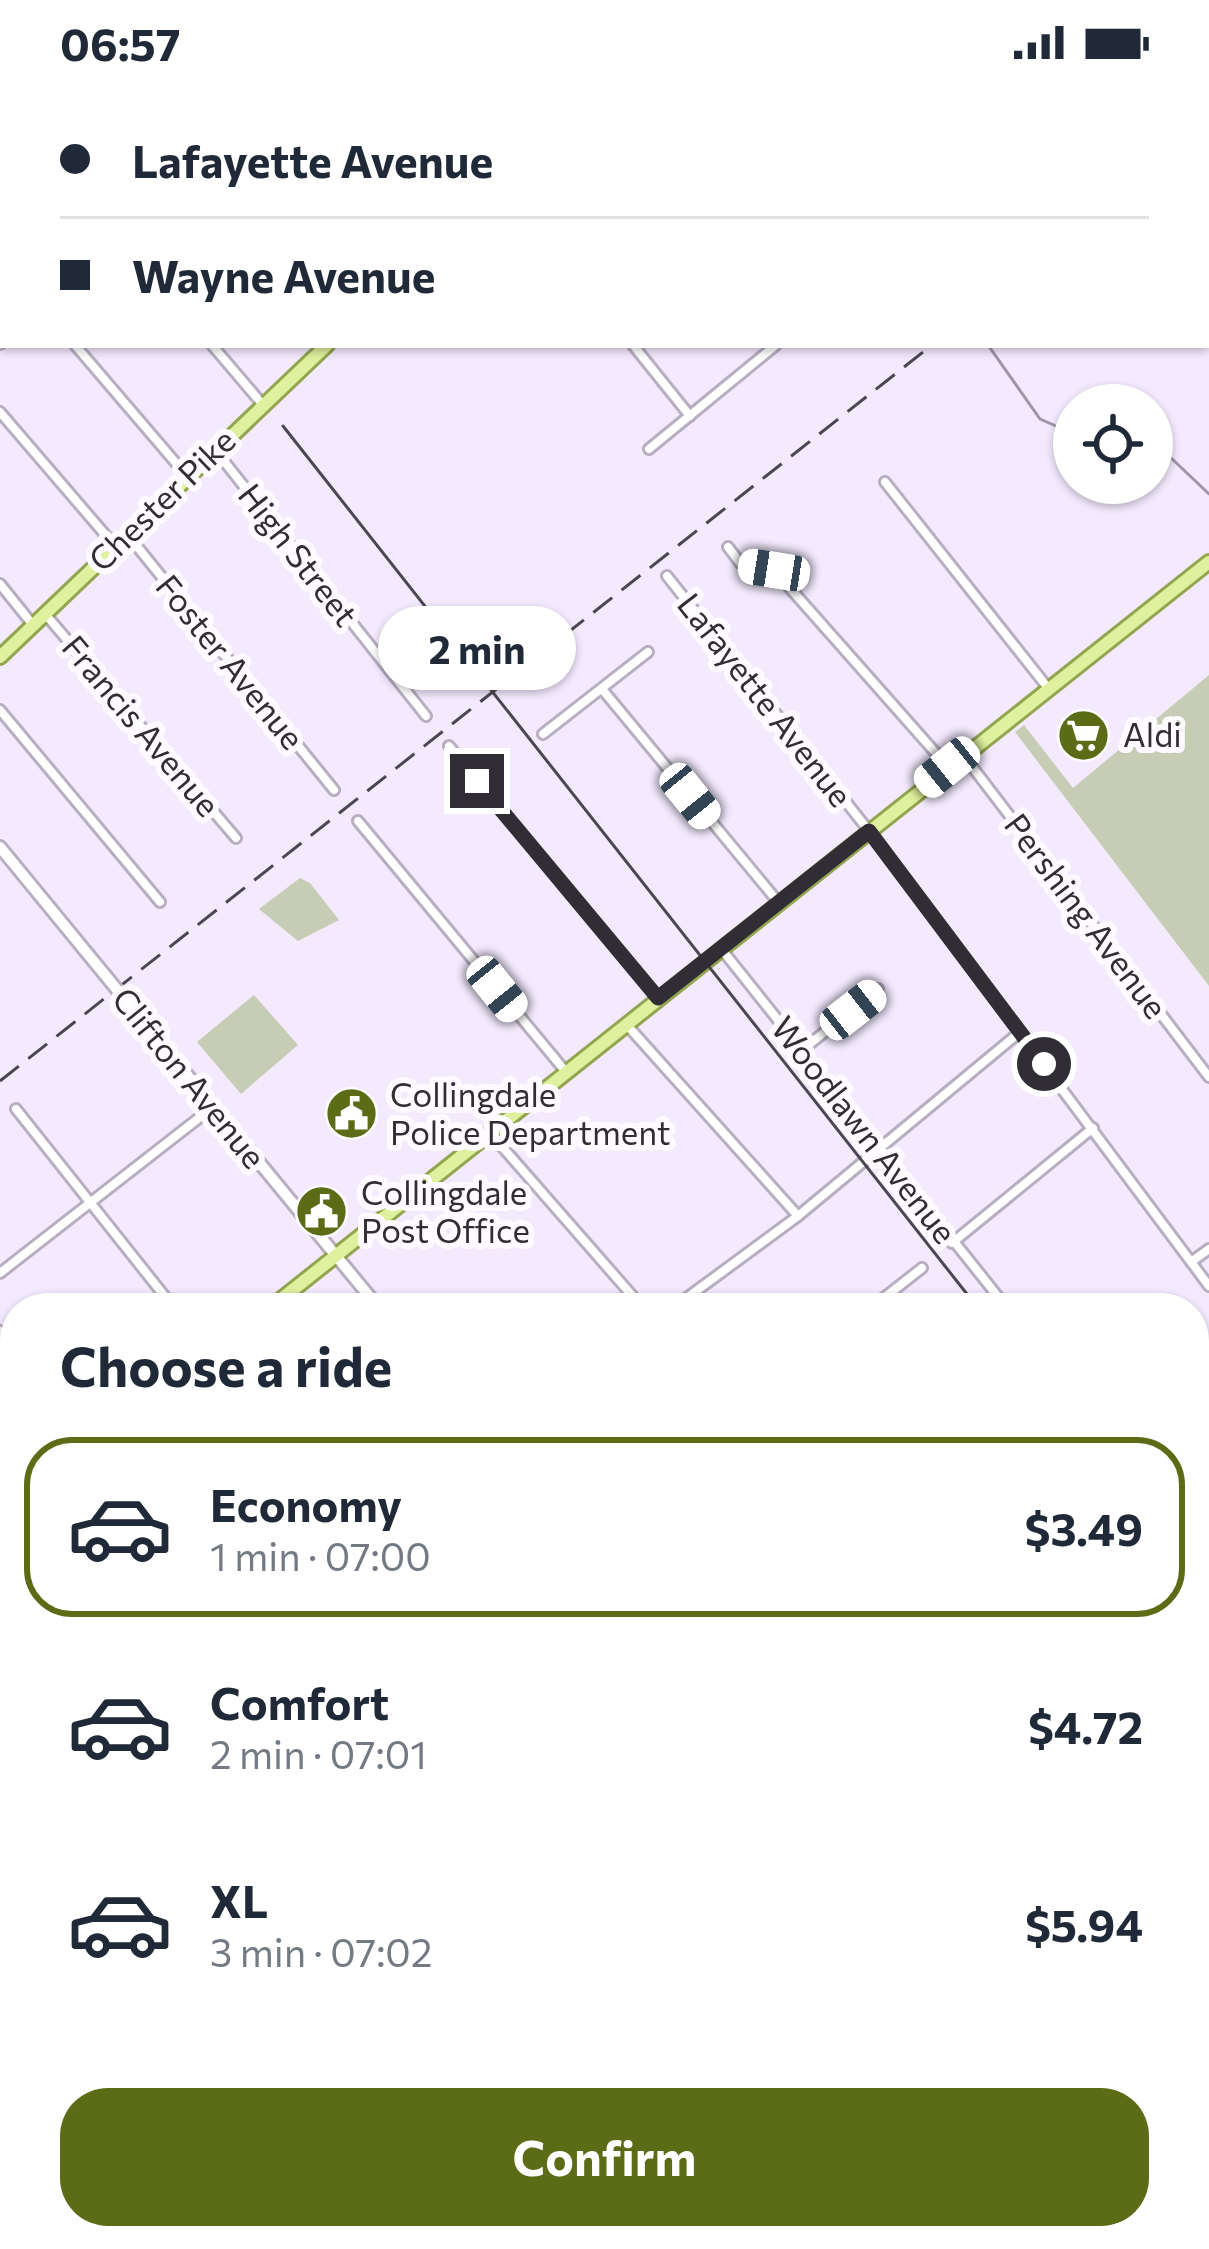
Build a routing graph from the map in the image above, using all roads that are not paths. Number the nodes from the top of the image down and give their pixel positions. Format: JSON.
{"nodes":[{"id":1,"x":78,"y":348,"type":"edge"},
{"id":2,"x":215,"y":348,"type":"edge"},
{"id":3,"x":323,"y":348,"type":"edge"},
{"id":4,"x":634,"y":348,"type":"edge"},
{"id":5,"x":760,"y":348,"type":"edge"},
{"id":6,"x":772,"y":348,"type":"edge"},
{"id":7,"x":765,"y":354,"type":"junction"},
{"id":8,"x":263,"y":405,"type":"junction"},
{"id":9,"x":0,"y":412,"type":"edge"},
{"id":10,"x":690,"y":416,"type":"junction"},
{"id":11,"x":649,"y":449,"type":"dead end"},
{"id":12,"x":215,"y":450,"type":"junction"},
{"id":13,"x":187,"y":476,"type":"junction"},
{"id":14,"x":885,"y":482,"type":"dead end"},
{"id":15,"x":126,"y":533,"type":"junction"},
{"id":16,"x":114,"y":545,"type":"junction"},
{"id":17,"x":728,"y":547,"type":"dead end"},
{"id":18,"x":1209,"y":562,"type":"edge"},
{"id":19,"x":667,"y":576,"type":"dead end"},
{"id":20,"x":0,"y":584,"type":"edge"},
{"id":21,"x":44,"y":614,"type":"junction"},
{"id":22,"x":33,"y":626,"type":"junction"},
{"id":23,"x":648,"y":652,"type":"dead end"},
{"id":24,"x":0,"y":657,"type":"edge"},
{"id":25,"x":1048,"y":688,"type":"junction"},
{"id":26,"x":602,"y":689,"type":"junction"},
{"id":27,"x":0,"y":710,"type":"edge"},
{"id":28,"x":426,"y":716,"type":"dead end"},
{"id":29,"x":543,"y":734,"type":"dead end"},
{"id":30,"x":449,"y":746,"type":"dead end"},
{"id":31,"x":963,"y":755,"type":"junction"},
{"id":32,"x":947,"y":767,"type":"junction"},
{"id":33,"x":334,"y":790,"type":"dead end"},
{"id":34,"x":358,"y":821,"type":"dead end"},
{"id":35,"x":869,"y":831,"type":"junction"},
{"id":36,"x":236,"y":838,"type":"dead end"},
{"id":37,"x":0,"y":847,"type":"edge"},
{"id":38,"x":160,"y":902,"type":"dead end"},
{"id":39,"x":778,"y":904,"type":"junction"},
{"id":40,"x":723,"y":951,"type":"junction"},
{"id":41,"x":878,"y":989,"type":"dead end"},
{"id":42,"x":658,"y":998,"type":"junction"},
{"id":43,"x":626,"y":1023,"type":"junction"},
{"id":44,"x":1020,"y":1032,"type":"junction"},
{"id":45,"x":801,"y":1051,"type":"junction"},
{"id":46,"x":566,"y":1072,"type":"junction"},
{"id":47,"x":1209,"y":1077,"type":"edge"},
{"id":48,"x":213,"y":1107,"type":"junction"},
{"id":49,"x":16,"y":1109,"type":"dead end"},
{"id":50,"x":1093,"y":1128,"type":"junction"},
{"id":51,"x":490,"y":1133,"type":"junction"},
{"id":52,"x":879,"y":1148,"type":"junction"},
{"id":53,"x":89,"y":1205,"type":"junction"},
{"id":54,"x":798,"y":1216,"type":"junction"},
{"id":55,"x":952,"y":1243,"type":"junction"},
{"id":56,"x":1209,"y":1249,"type":"edge"},
{"id":57,"x":335,"y":1258,"type":"junction"},
{"id":58,"x":1191,"y":1262,"type":"junction"},
{"id":59,"x":922,"y":1268,"type":"dead end"},
{"id":60,"x":0,"y":1273,"type":"edge"},
{"id":61,"x":1209,"y":1286,"type":"edge"},
{"id":62,"x":162,"y":1293,"type":"edge"},
{"id":63,"x":290,"y":1293,"type":"edge"},
{"id":64,"x":366,"y":1293,"type":"edge"},
{"id":65,"x":630,"y":1293,"type":"edge"},
{"id":66,"x":693,"y":1293,"type":"edge"},
{"id":67,"x":890,"y":1293,"type":"edge"},
{"id":68,"x":994,"y":1293,"type":"edge"}],
"edges":[{"from":1,"to":13,"type":"street"},
{"from":2,"to":8,"type":"street"},
{"from":3,"to":8,"type":"main road","name":"Chester Pike"},
{"from":4,"to":10,"type":"street"},
{"from":5,"to":7,"type":"street"},
{"from":6,"to":7,"type":"street"},
{"from":7,"to":10,"type":"street"},
{"from":8,"to":12,"type":"main road","name":"Chester Pike"},
{"from":9,"to":16,"type":"street"},
{"from":10,"to":11,"type":"street"},
{"from":12,"to":13,"type":"main road","name":"Chester Pike"},
{"from":12,"to":28,"type":"street","name":"High Street"},
{"from":13,"to":15,"type":"main road","name":"Chester Pike"},
{"from":14,"to":25,"type":"street"},
{"from":15,"to":16,"type":"main road","name":"Chester Pike"},
{"from":15,"to":33,"type":"street","name":"Foster Avenue"},
{"from":16,"to":21,"type":"main road","name":"Chester Pike"},
{"from":17,"to":32,"type":"street"},
{"from":18,"to":25,"type":"main road"},
{"from":19,"to":35,"type":"street","name":"Lafayette Avenue"},
{"from":20,"to":22,"type":"street"},
{"from":21,"to":22,"type":"main road","name":"Chester Pike"},
{"from":21,"to":36,"type":"street","name":"Francis Avenue"},
{"from":22,"to":24,"type":"main road","name":"Chester Pike"},
{"from":23,"to":26,"type":"street"},
{"from":25,"to":31,"type":"main road"},
{"from":26,"to":29,"type":"street"},
{"from":26,"to":39,"type":"street"},
{"from":27,"to":38,"type":"street"},
{"from":30,"to":42,"type":"street"},
{"from":31,"to":32,"type":"main road"},
{"from":31,"to":47,"type":"street","name":"Pershing Avenue"},
{"from":32,"to":35,"type":"main road"},
{"from":34,"to":46,"type":"street"},
{"from":35,"to":39,"type":"main road"},
{"from":35,"to":44,"type":"street","name":"Lafayette Avenue"},
{"from":37,"to":48,"type":"street","name":"Clifton Avenue","bridge":true},
{"from":39,"to":40,"type":"main road"},
{"from":40,"to":42,"type":"main road"},
{"from":40,"to":45,"type":"street","name":"Woodlawn Avenue"},
{"from":41,"to":45,"type":"street"},
{"from":42,"to":43,"type":"main road"},
{"from":43,"to":46,"type":"main road"},
{"from":43,"to":54,"type":"street"},
{"from":44,"to":50,"type":"street","name":"Lafayette Avenue"},
{"from":44,"to":52,"type":"street"},
{"from":45,"to":52,"type":"street","name":"Woodlawn Avenue"},
{"from":46,"to":51,"type":"main road"},
{"from":48,"to":53,"type":"street"},
{"from":48,"to":57,"type":"street","name":"Clifton Avenue"},
{"from":49,"to":53,"type":"street"},
{"from":50,"to":55,"type":"street"},
{"from":50,"to":58,"type":"street","name":"Lafayette Avenue"},
{"from":51,"to":57,"type":"main road"},
{"from":51,"to":65,"type":"street"},
{"from":52,"to":54,"type":"street"},
{"from":52,"to":55,"type":"street","name":"Woodlawn Avenue"},
{"from":53,"to":60,"type":"street"},
{"from":53,"to":62,"type":"street"},
{"from":54,"to":66,"type":"street"},
{"from":55,"to":68,"type":"street","name":"Woodlawn Avenue"},
{"from":56,"to":58,"type":"street"},
{"from":57,"to":63,"type":"main road"},
{"from":57,"to":64,"type":"street","name":"Clifton Avenue"},
{"from":58,"to":61,"type":"street","name":"Lafayette Avenue"},
{"from":59,"to":67,"type":"street"}]}
